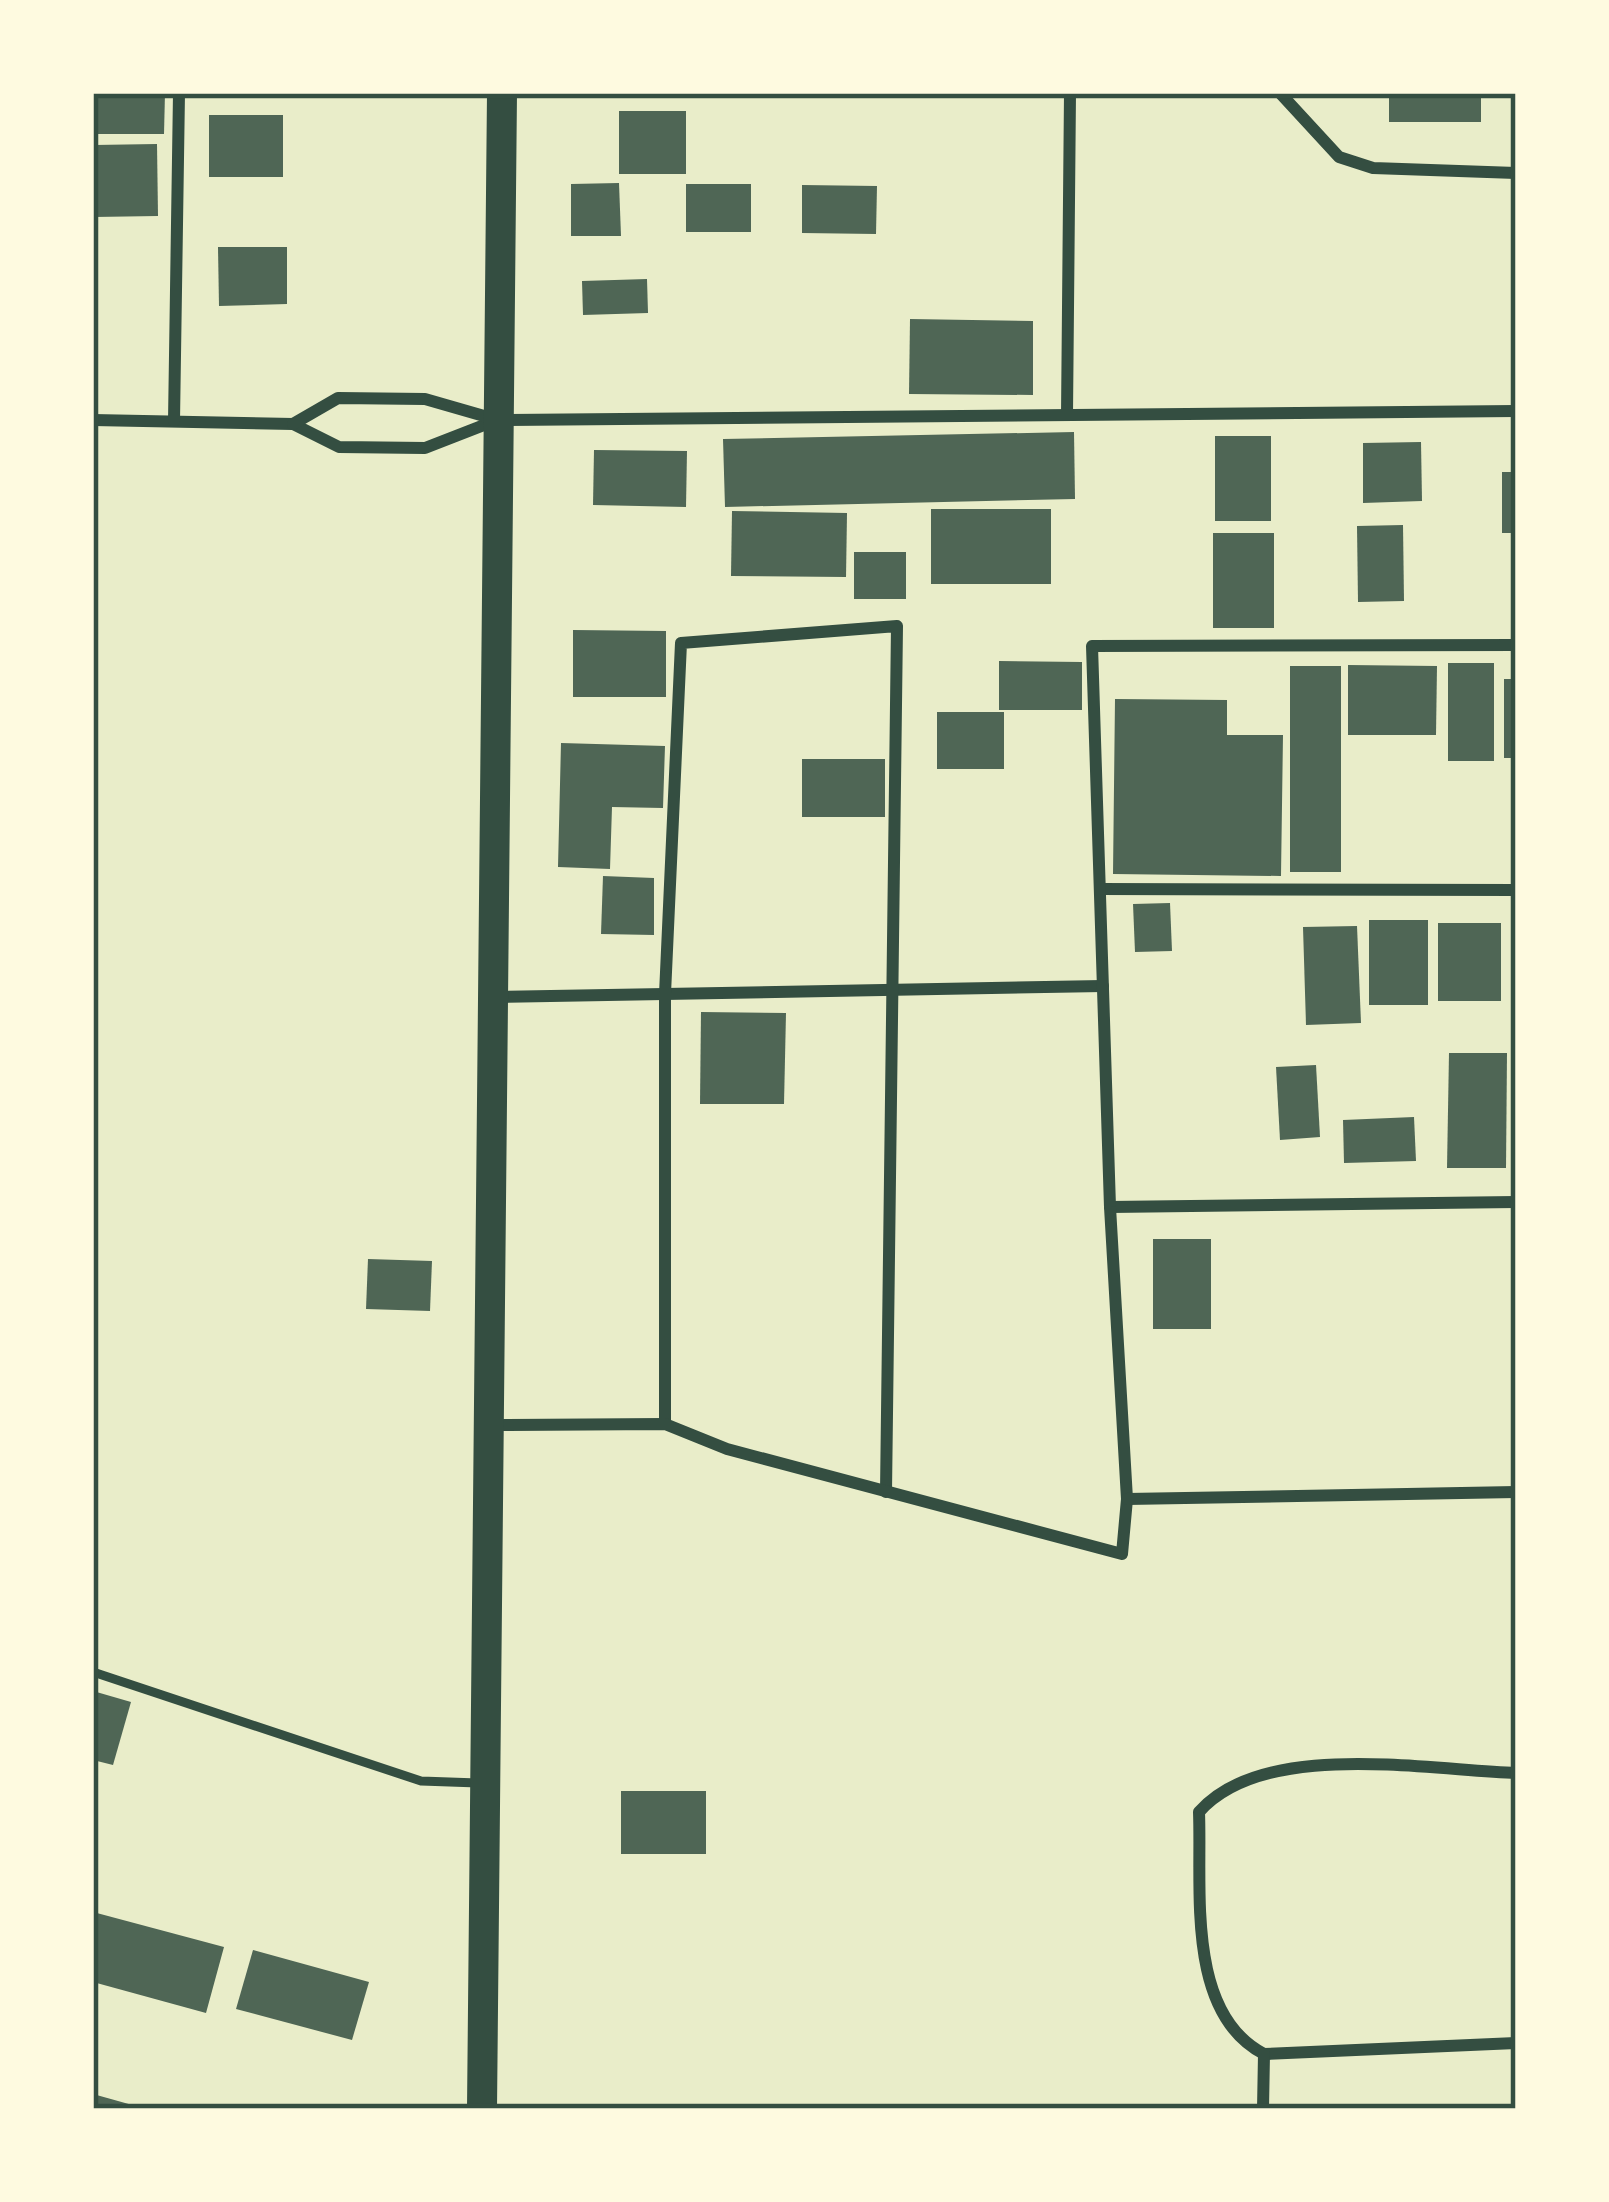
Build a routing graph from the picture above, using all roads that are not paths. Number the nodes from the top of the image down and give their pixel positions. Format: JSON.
{"nodes":[{"id":1,"x":178,"y":93,"type":"edge"},
{"id":2,"x":502,"y":93,"type":"edge"},
{"id":3,"x":1070,"y":93,"type":"edge"},
{"id":4,"x":1280,"y":93,"type":"edge"},
{"id":5,"x":1516,"y":173,"type":"edge"},
{"id":6,"x":1516,"y":411,"type":"edge"},
{"id":7,"x":1067,"y":415,"type":"junction"},
{"id":8,"x":93,"y":419,"type":"edge"},
{"id":9,"x":498,"y":420,"type":"junction"},
{"id":10,"x":174,"y":421,"type":"junction"},
{"id":11,"x":292,"y":424,"type":"junction"},
{"id":12,"x":1516,"y":645,"type":"edge"},
{"id":13,"x":1100,"y":889,"type":"junction"},
{"id":14,"x":1516,"y":890,"type":"edge"},
{"id":15,"x":1103,"y":986,"type":"junction"},
{"id":16,"x":896,"y":989,"type":"junction"},
{"id":17,"x":664,"y":994,"type":"junction"},
{"id":18,"x":490,"y":997,"type":"junction"},
{"id":19,"x":1516,"y":1202,"type":"edge"},
{"id":20,"x":1110,"y":1207,"type":"junction"},
{"id":21,"x":664,"y":1424,"type":"junction"},
{"id":22,"x":484,"y":1425,"type":"junction"},
{"id":23,"x":886,"y":1492,"type":"junction"},
{"id":24,"x":1516,"y":1492,"type":"edge"},
{"id":25,"x":1127,"y":1499,"type":"junction"},
{"id":26,"x":93,"y":1672,"type":"edge"},
{"id":27,"x":1516,"y":1773,"type":"edge"},
{"id":28,"x":483,"y":1784,"type":"junction"},
{"id":29,"x":1516,"y":2043,"type":"edge"},
{"id":30,"x":1264,"y":2054,"type":"junction"},
{"id":31,"x":482,"y":2109,"type":"edge"},
{"id":32,"x":1263,"y":2109,"type":"edge"}],
"edges":[{"from":1,"to":10,"type":"street"},
{"from":2,"to":9,"type":"main road"},
{"from":3,"to":7,"type":"street"},
{"from":4,"to":5,"type":"street"},
{"from":6,"to":7,"type":"street"},
{"from":7,"to":9,"type":"street"},
{"from":8,"to":10,"type":"street"},
{"from":9,"to":11,"type":"street"},
{"from":9,"to":11,"type":"street"},
{"from":9,"to":18,"type":"main road"},
{"from":10,"to":11,"type":"street"},
{"from":12,"to":13,"type":"street"},
{"from":13,"to":14,"type":"street"},
{"from":13,"to":15,"type":"street"},
{"from":15,"to":16,"type":"street"},
{"from":15,"to":20,"type":"street"},
{"from":16,"to":17,"type":"street"},
{"from":16,"to":17,"type":"street"},
{"from":16,"to":23,"type":"street"},
{"from":17,"to":18,"type":"street"},
{"from":17,"to":21,"type":"street"},
{"from":18,"to":22,"type":"main road"},
{"from":19,"to":20,"type":"street"},
{"from":20,"to":25,"type":"street"},
{"from":21,"to":22,"type":"street"},
{"from":21,"to":23,"type":"street"},
{"from":22,"to":28,"type":"main road"},
{"from":23,"to":25,"type":"street"},
{"from":24,"to":25,"type":"street"},
{"from":26,"to":28,"type":"lane"},
{"from":27,"to":30,"type":"street"},
{"from":28,"to":31,"type":"main road"},
{"from":29,"to":30,"type":"street"},
{"from":30,"to":32,"type":"street"}]}
